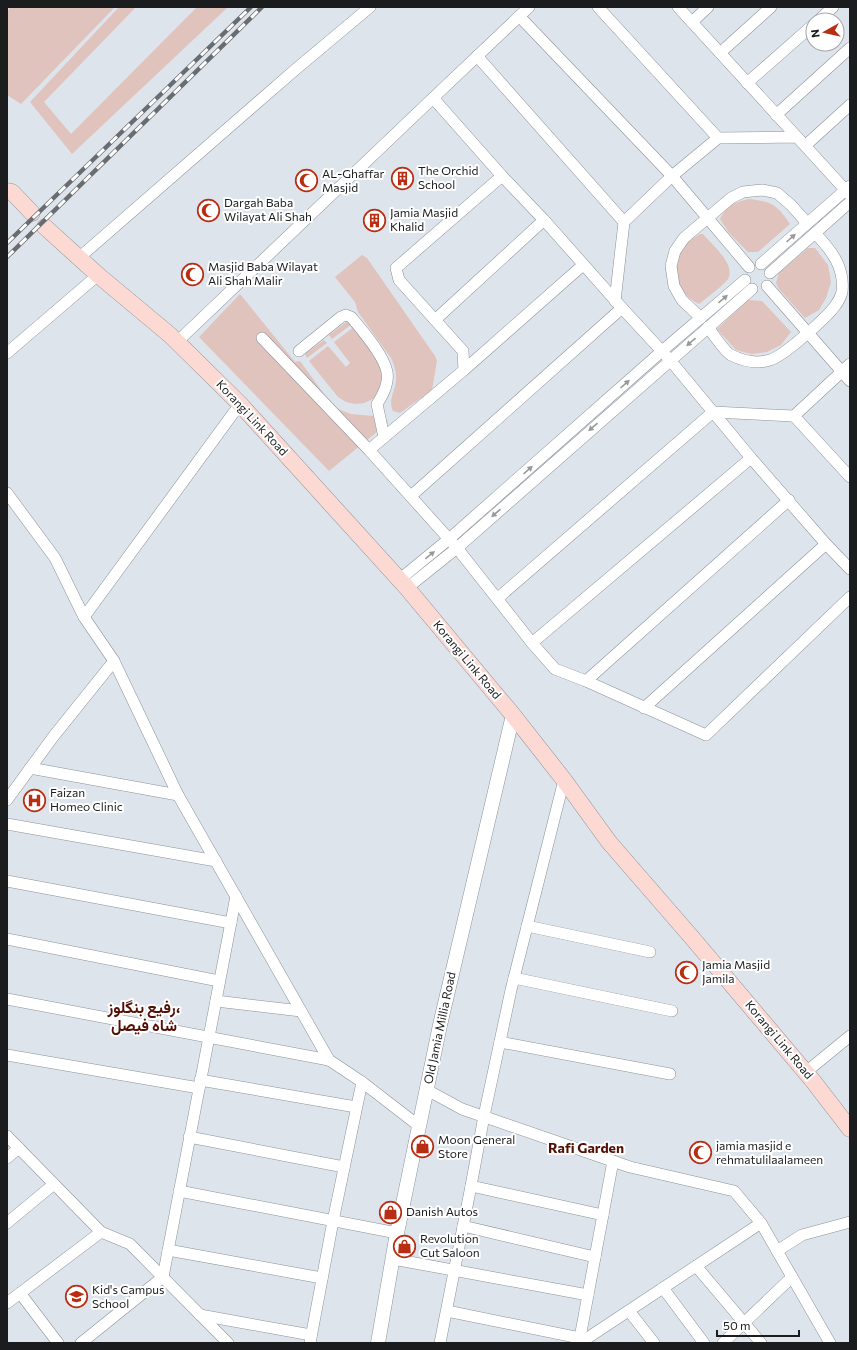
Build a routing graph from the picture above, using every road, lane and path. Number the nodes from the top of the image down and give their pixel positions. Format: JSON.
{"nodes":[{"id":1,"x":370,"y":7,"type":"edge"},
{"id":2,"x":530,"y":7,"type":"edge"},
{"id":3,"x":598,"y":7,"type":"edge"},
{"id":4,"x":678,"y":7,"type":"edge"},
{"id":5,"x":708,"y":7,"type":"edge"},
{"id":6,"x":771,"y":7,"type":"edge"},
{"id":7,"x":519,"y":16,"type":"junction"},
{"id":8,"x":692,"y":22,"type":"junction"},
{"id":9,"x":805,"y":32,"type":"edge"},
{"id":10,"x":850,"y":48,"type":"edge"},
{"id":11,"x":720,"y":53,"type":"junction"},
{"id":12,"x":477,"y":56,"type":"junction"},
{"id":13,"x":747,"y":83,"type":"junction"},
{"id":14,"x":433,"y":98,"type":"junction"},
{"id":15,"x":850,"y":105,"type":"edge"},
{"id":16,"x":776,"y":115,"type":"junction"},
{"id":17,"x":797,"y":137,"type":"junction"},
{"id":18,"x":718,"y":138,"type":"junction"},
{"id":19,"x":806,"y":145,"type":"junction"},
{"id":20,"x":502,"y":176,"type":"junction"},
{"id":21,"x":672,"y":176,"type":"junction"},
{"id":22,"x":848,"y":190,"type":"edge"},
{"id":23,"x":7,"y":191,"type":"edge"},
{"id":24,"x":850,"y":202,"type":"edge"},
{"id":25,"x":32,"y":213,"type":"dead end"},
{"id":26,"x":708,"y":219,"type":"junction"},
{"id":27,"x":544,"y":220,"type":"junction"},
{"id":28,"x":624,"y":222,"type":"junction"},
{"id":29,"x":807,"y":223,"type":"junction"},
{"id":30,"x":45,"y":227,"type":"dead end"},
{"id":31,"x":815,"y":233,"type":"junction"},
{"id":32,"x":80,"y":258,"type":"junction"},
{"id":33,"x":761,"y":264,"type":"junction"},
{"id":34,"x":583,"y":265,"type":"junction"},
{"id":35,"x":749,"y":267,"type":"junction"},
{"id":36,"x":770,"y":272,"type":"junction"},
{"id":37,"x":98,"y":275,"type":"junction"},
{"id":38,"x":749,"y":285,"type":"junction"},
{"id":39,"x":767,"y":286,"type":"junction"},
{"id":40,"x":618,"y":304,"type":"junction"},
{"id":41,"x":701,"y":318,"type":"junction"},
{"id":42,"x":435,"y":320,"type":"junction"},
{"id":43,"x":708,"y":327,"type":"junction"},
{"id":44,"x":807,"y":333,"type":"junction"},
{"id":45,"x":262,"y":338,"type":"dead end"},
{"id":46,"x":178,"y":342,"type":"junction"},
{"id":47,"x":299,"y":351,"type":"dead end"},
{"id":48,"x":662,"y":351,"type":"junction"},
{"id":49,"x":7,"y":353,"type":"edge"},
{"id":50,"x":670,"y":360,"type":"junction"},
{"id":51,"x":846,"y":368,"type":"edge"},
{"id":52,"x":464,"y":370,"type":"junction"},
{"id":53,"x":850,"y":381,"type":"edge"},
{"id":54,"x":240,"y":404,"type":"junction"},
{"id":55,"x":713,"y":412,"type":"junction"},
{"id":56,"x":794,"y":416,"type":"junction"},
{"id":57,"x":384,"y":437,"type":"junction"},
{"id":58,"x":369,"y":450,"type":"junction"},
{"id":59,"x":751,"y":458,"type":"junction"},
{"id":60,"x":850,"y":477,"type":"edge"},
{"id":61,"x":7,"y":493,"type":"edge"},
{"id":62,"x":411,"y":496,"type":"junction"},
{"id":63,"x":789,"y":500,"type":"junction"},
{"id":64,"x":453,"y":544,"type":"junction"},
{"id":65,"x":826,"y":544,"type":"junction"},
{"id":66,"x":850,"y":569,"type":"edge"},
{"id":67,"x":403,"y":584,"type":"junction"},
{"id":68,"x":850,"y":597,"type":"edge"},
{"id":69,"x":498,"y":598,"type":"junction"},
{"id":70,"x":84,"y":617,"type":"junction"},
{"id":71,"x":532,"y":643,"type":"junction"},
{"id":72,"x":114,"y":661,"type":"junction"},
{"id":73,"x":586,"y":681,"type":"junction"},
{"id":74,"x":644,"y":708,"type":"junction"},
{"id":75,"x":513,"y":715,"type":"junction"},
{"id":76,"x":30,"y":768,"type":"junction"},
{"id":77,"x":564,"y":780,"type":"junction"},
{"id":78,"x":178,"y":795,"type":"junction"},
{"id":79,"x":7,"y":800,"type":"edge"},
{"id":80,"x":7,"y":824,"type":"edge"},
{"id":81,"x":216,"y":861,"type":"junction"},
{"id":82,"x":7,"y":881,"type":"edge"},
{"id":83,"x":236,"y":896,"type":"junction"},
{"id":84,"x":231,"y":923,"type":"junction"},
{"id":85,"x":527,"y":926,"type":"junction"},
{"id":86,"x":7,"y":939,"type":"edge"},
{"id":87,"x":650,"y":952,"type":"dead end"},
{"id":88,"x":514,"y":978,"type":"junction"},
{"id":89,"x":219,"y":981,"type":"junction"},
{"id":90,"x":7,"y":999,"type":"edge"},
{"id":91,"x":216,"y":1000,"type":"junction"},
{"id":92,"x":301,"y":1011,"type":"junction"},
{"id":93,"x":672,"y":1011,"type":"dead end"},
{"id":94,"x":850,"y":1036,"type":"edge"},
{"id":95,"x":208,"y":1038,"type":"junction"},
{"id":96,"x":500,"y":1042,"type":"junction"},
{"id":97,"x":7,"y":1055,"type":"edge"},
{"id":98,"x":329,"y":1060,"type":"junction"},
{"id":99,"x":806,"y":1072,"type":"junction"},
{"id":100,"x":670,"y":1074,"type":"dead end"},
{"id":101,"x":362,"y":1082,"type":"junction"},
{"id":102,"x":199,"y":1084,"type":"junction"},
{"id":103,"x":427,"y":1090,"type":"junction"},
{"id":104,"x":356,"y":1107,"type":"junction"},
{"id":105,"x":484,"y":1116,"type":"junction"},
{"id":106,"x":419,"y":1126,"type":"junction"},
{"id":107,"x":850,"y":1129,"type":"edge"},
{"id":108,"x":7,"y":1136,"type":"edge"},
{"id":109,"x":189,"y":1137,"type":"junction"},
{"id":110,"x":19,"y":1148,"type":"junction"},
{"id":111,"x":7,"y":1158,"type":"edge"},
{"id":112,"x":613,"y":1161,"type":"junction"},
{"id":113,"x":344,"y":1167,"type":"junction"},
{"id":114,"x":54,"y":1184,"type":"junction"},
{"id":115,"x":472,"y":1186,"type":"junction"},
{"id":116,"x":179,"y":1190,"type":"junction"},
{"id":117,"x":603,"y":1215,"type":"junction"},
{"id":118,"x":333,"y":1221,"type":"junction"},
{"id":119,"x":7,"y":1222,"type":"edge"},
{"id":120,"x":850,"y":1222,"type":"edge"},
{"id":121,"x":761,"y":1223,"type":"junction"},
{"id":122,"x":463,"y":1226,"type":"junction"},
{"id":123,"x":101,"y":1232,"type":"junction"},
{"id":124,"x":397,"y":1233,"type":"junction"},
{"id":125,"x":168,"y":1250,"type":"junction"},
{"id":126,"x":777,"y":1251,"type":"junction"},
{"id":127,"x":595,"y":1257,"type":"junction"},
{"id":128,"x":393,"y":1259,"type":"junction"},
{"id":129,"x":696,"y":1266,"type":"junction"},
{"id":130,"x":455,"y":1270,"type":"junction"},
{"id":131,"x":163,"y":1277,"type":"junction"},
{"id":132,"x":792,"y":1277,"type":"junction"},
{"id":133,"x":322,"y":1278,"type":"junction"},
{"id":134,"x":663,"y":1288,"type":"junction"},
{"id":135,"x":20,"y":1293,"type":"junction"},
{"id":136,"x":588,"y":1295,"type":"junction"},
{"id":137,"x":7,"y":1303,"type":"edge"},
{"id":138,"x":447,"y":1311,"type":"junction"},
{"id":139,"x":629,"y":1311,"type":"junction"},
{"id":140,"x":200,"y":1315,"type":"junction"},
{"id":141,"x":744,"y":1323,"type":"junction"},
{"id":142,"x":311,"y":1339,"type":"edge"},
{"id":143,"x":584,"y":1341,"type":"edge"},
{"id":144,"x":56,"y":1342,"type":"edge"},
{"id":145,"x":80,"y":1343,"type":"edge"},
{"id":146,"x":228,"y":1343,"type":"edge"},
{"id":147,"x":378,"y":1343,"type":"edge"},
{"id":148,"x":440,"y":1343,"type":"edge"},
{"id":149,"x":654,"y":1343,"type":"edge"},
{"id":150,"x":704,"y":1343,"type":"edge"},
{"id":151,"x":723,"y":1343,"type":"edge"},
{"id":152,"x":761,"y":1343,"type":"edge"},
{"id":153,"x":830,"y":1343,"type":"edge"}],
"edges":[{"from":1,"to":32,"type":"street"},
{"from":2,"to":7,"type":"street"},
{"from":3,"to":18,"type":"street"},
{"from":4,"to":8,"type":"street"},
{"from":5,"to":8,"type":"street"},
{"from":6,"to":11,"type":"street"},
{"from":7,"to":12,"type":"street"},
{"from":7,"to":21,"type":"street"},
{"from":8,"to":11,"type":"street"},
{"from":9,"to":13,"type":"street"},
{"from":10,"to":16,"type":"street"},
{"from":11,"to":13,"type":"street"},
{"from":12,"to":14,"type":"street"},
{"from":12,"to":28,"type":"street"},
{"from":13,"to":16,"type":"street"},
{"from":14,"to":20,"type":"street"},
{"from":14,"to":46,"type":"street"},
{"from":15,"to":19,"type":"street"},
{"from":16,"to":17,"type":"street"},
{"from":17,"to":18,"type":"street"},
{"from":17,"to":19,"type":"street"},
{"from":18,"to":21,"type":"street"},
{"from":19,"to":22,"type":"street"},
{"from":20,"to":27,"type":"street"},
{"from":20,"to":42,"type":"street"},
{"from":21,"to":26,"type":"street"},
{"from":21,"to":28,"type":"street"},
{"from":22,"to":29,"type":"street"},
{"from":23,"to":25,"type":"main road"},
{"from":24,"to":31,"type":"street"},
{"from":26,"to":29,"type":"street"},
{"from":26,"to":35,"type":"street"},
{"from":26,"to":41,"type":"street"},
{"from":27,"to":34,"type":"street"},
{"from":27,"to":42,"type":"street"},
{"from":28,"to":40,"type":"street"},
{"from":33,"to":29,"type":"street","one_way":true},
{"from":30,"to":32,"type":"main road","name":"Korangi Link Road"},
{"from":31,"to":36,"type":"street"},
{"from":31,"to":44,"type":"street"},
{"from":32,"to":37,"type":"main road","name":"Korangi Link Road"},
{"from":33,"to":35,"type":"street"},
{"from":33,"to":36,"type":"street"},
{"from":34,"to":40,"type":"street"},
{"from":34,"to":52,"type":"street"},
{"from":35,"to":38,"type":"street"},
{"from":36,"to":39,"type":"street"},
{"from":37,"to":46,"type":"main road","name":"Korangi Link Road"},
{"from":37,"to":49,"type":"street"},
{"from":38,"to":39,"type":"street"},
{"from":41,"to":38,"type":"street","one_way":true},
{"from":38,"to":43,"type":"street"},
{"from":39,"to":44,"type":"street"},
{"from":40,"to":48,"type":"street"},
{"from":40,"to":62,"type":"street"},
{"from":41,"to":48,"type":"street"},
{"from":42,"to":52,"type":"street"},
{"from":43,"to":44,"type":"street"},
{"from":43,"to":50,"type":"street","one_way":true},
{"from":44,"to":51,"type":"street"},
{"from":45,"to":58,"type":"street"},
{"from":46,"to":54,"type":"main road","name":"Korangi Link Road"},
{"from":47,"to":57,"type":"street"},
{"from":48,"to":50,"type":"street"},
{"from":64,"to":48,"type":"street","one_way":true},
{"from":50,"to":55,"type":"street"},
{"from":50,"to":64,"type":"street","one_way":true},
{"from":51,"to":53,"type":"street"},
{"from":51,"to":56,"type":"street"},
{"from":52,"to":57,"type":"street"},
{"from":54,"to":67,"type":"main road","name":"Korangi Link Road"},
{"from":54,"to":70,"type":"street"},
{"from":55,"to":56,"type":"street"},
{"from":55,"to":59,"type":"street"},
{"from":55,"to":69,"type":"street"},
{"from":56,"to":60,"type":"street"},
{"from":57,"to":58,"type":"street"},
{"from":58,"to":62,"type":"street"},
{"from":59,"to":63,"type":"street"},
{"from":59,"to":71,"type":"street"},
{"from":61,"to":70,"type":"street"},
{"from":62,"to":64,"type":"street"},
{"from":63,"to":65,"type":"street"},
{"from":63,"to":73,"type":"street"},
{"from":64,"to":67,"type":"street"},
{"from":64,"to":69,"type":"street"},
{"from":65,"to":66,"type":"street"},
{"from":65,"to":74,"type":"street"},
{"from":67,"to":75,"type":"main road","name":"Korangi Link Road"},
{"from":68,"to":74,"type":"street"},
{"from":69,"to":71,"type":"street"},
{"from":70,"to":72,"type":"street"},
{"from":71,"to":73,"type":"street"},
{"from":72,"to":76,"type":"street"},
{"from":72,"to":78,"type":"street"},
{"from":73,"to":74,"type":"street"},
{"from":75,"to":77,"type":"main road","name":"Korangi Link Road"},
{"from":75,"to":103,"type":"street","name":"Old Jamia Millia Road"},
{"from":76,"to":78,"type":"street"},
{"from":76,"to":79,"type":"street"},
{"from":77,"to":85,"type":"street"},
{"from":77,"to":99,"type":"main road","name":"Korangi Link Road"},
{"from":78,"to":81,"type":"street"},
{"from":80,"to":81,"type":"street"},
{"from":81,"to":83,"type":"street"},
{"from":82,"to":84,"type":"street"},
{"from":83,"to":84,"type":"street"},
{"from":83,"to":92,"type":"street"},
{"from":84,"to":89,"type":"street"},
{"from":85,"to":87,"type":"street"},
{"from":85,"to":88,"type":"street"},
{"from":86,"to":89,"type":"street"},
{"from":88,"to":93,"type":"street"},
{"from":88,"to":96,"type":"street"},
{"from":89,"to":91,"type":"street"},
{"from":90,"to":95,"type":"street"},
{"from":91,"to":92,"type":"street"},
{"from":91,"to":95,"type":"street"},
{"from":92,"to":98,"type":"street"},
{"from":94,"to":99,"type":"street"},
{"from":95,"to":98,"type":"street"},
{"from":95,"to":102,"type":"street"},
{"from":96,"to":100,"type":"street"},
{"from":96,"to":105,"type":"street"},
{"from":97,"to":102,"type":"street"},
{"from":98,"to":101,"type":"street"},
{"from":99,"to":107,"type":"main road","name":"Korangi Link Road"},
{"from":101,"to":104,"type":"street"},
{"from":101,"to":106,"type":"street"},
{"from":102,"to":104,"type":"street"},
{"from":102,"to":109,"type":"street"},
{"from":103,"to":105,"type":"street"},
{"from":103,"to":106,"type":"street","name":"Old Jamia Millia Road"},
{"from":104,"to":113,"type":"street"},
{"from":105,"to":112,"type":"street"},
{"from":105,"to":115,"type":"street"},
{"from":106,"to":124,"type":"street","name":"Old Jamia Millia Road"},
{"from":108,"to":110,"type":"street"},
{"from":109,"to":113,"type":"street"},
{"from":109,"to":116,"type":"street"},
{"from":110,"to":111,"type":"street"},
{"from":110,"to":114,"type":"street"},
{"from":112,"to":117,"type":"street"},
{"from":112,"to":121,"type":"street"},
{"from":113,"to":118,"type":"street"},
{"from":114,"to":119,"type":"street"},
{"from":114,"to":123,"type":"street"},
{"from":115,"to":117,"type":"street"},
{"from":115,"to":122,"type":"street"},
{"from":116,"to":118,"type":"street"},
{"from":116,"to":125,"type":"street"},
{"from":117,"to":127,"type":"street"},
{"from":118,"to":124,"type":"street"},
{"from":118,"to":133,"type":"street"},
{"from":120,"to":126,"type":"street"},
{"from":121,"to":126,"type":"street"},
{"from":121,"to":129,"type":"street"},
{"from":122,"to":127,"type":"street"},
{"from":122,"to":130,"type":"street"},
{"from":123,"to":131,"type":"street"},
{"from":123,"to":135,"type":"street"},
{"from":124,"to":128,"type":"street","name":"Old Jamia Millia Road"},
{"from":125,"to":131,"type":"street"},
{"from":125,"to":133,"type":"street"},
{"from":126,"to":132,"type":"street"},
{"from":127,"to":136,"type":"street"},
{"from":128,"to":130,"type":"street"},
{"from":128,"to":147,"type":"street","name":"Old Jamia Millia Road"},
{"from":129,"to":134,"type":"street"},
{"from":129,"to":141,"type":"street"},
{"from":130,"to":136,"type":"street"},
{"from":130,"to":138,"type":"street"},
{"from":131,"to":140,"type":"street"},
{"from":131,"to":145,"type":"street"},
{"from":132,"to":141,"type":"street"},
{"from":132,"to":153,"type":"street"},
{"from":133,"to":142,"type":"street"},
{"from":134,"to":139,"type":"street"},
{"from":134,"to":150,"type":"street"},
{"from":135,"to":137,"type":"street"},
{"from":135,"to":144,"type":"street"},
{"from":136,"to":143,"type":"street"},
{"from":138,"to":143,"type":"street"},
{"from":138,"to":148,"type":"street"},
{"from":139,"to":143,"type":"street"},
{"from":139,"to":149,"type":"street"},
{"from":140,"to":142,"type":"street"},
{"from":140,"to":146,"type":"street"},
{"from":141,"to":151,"type":"street"},
{"from":141,"to":152,"type":"street"}]}
